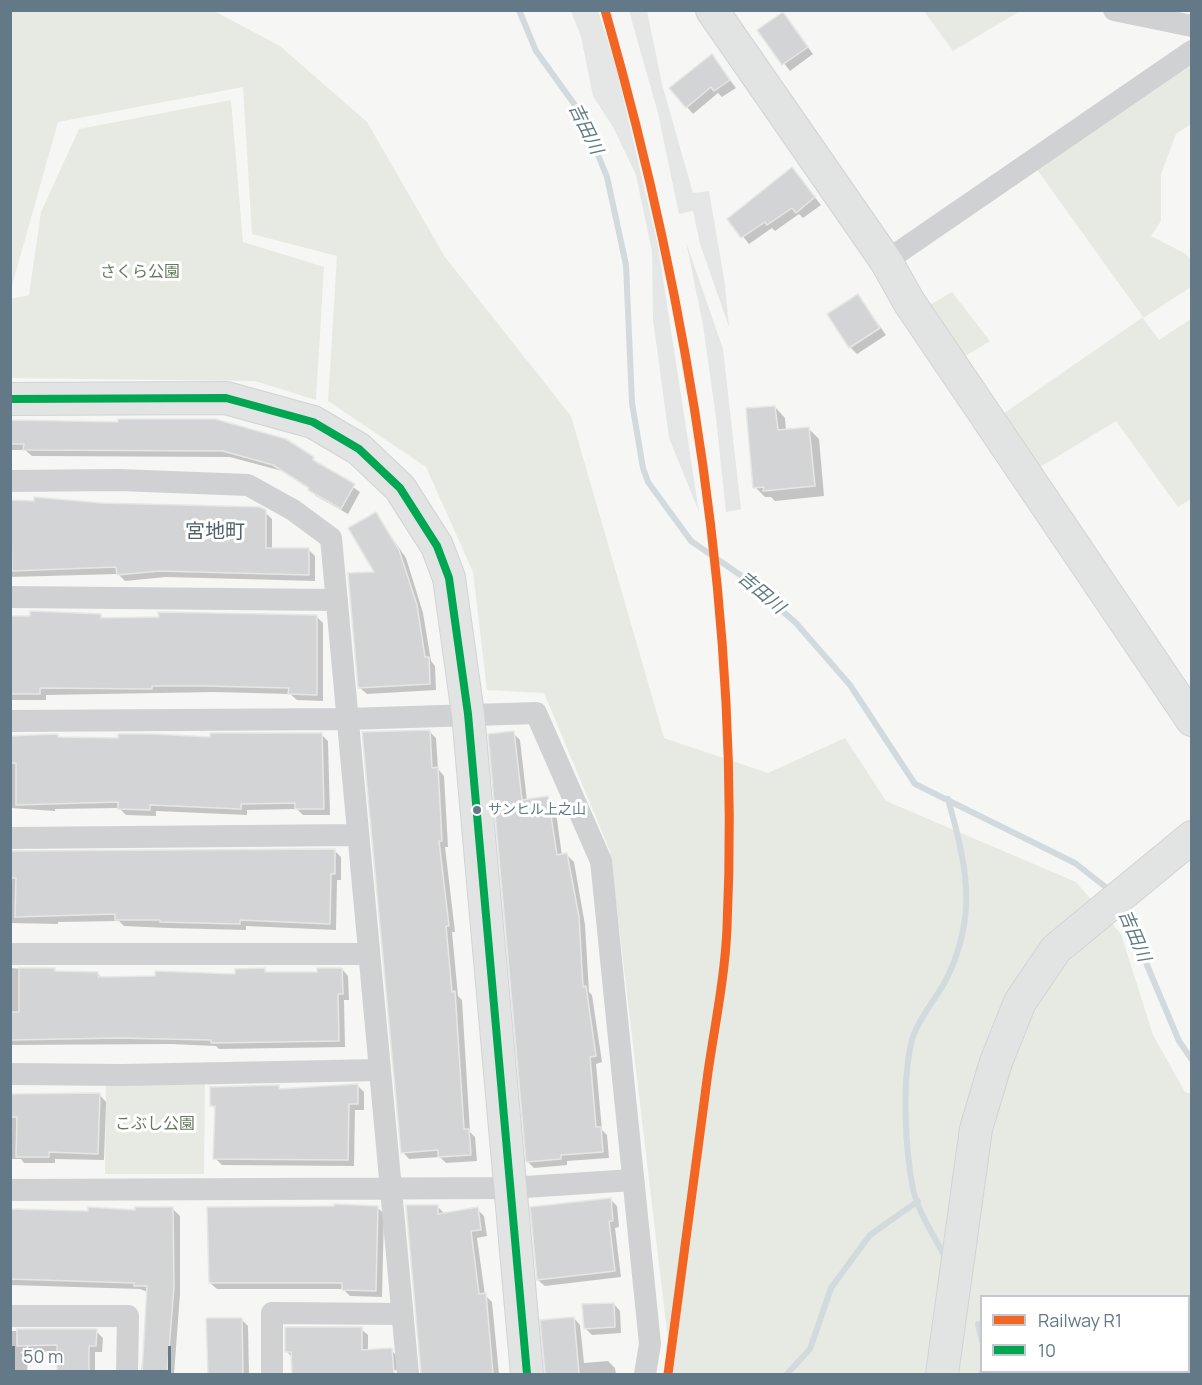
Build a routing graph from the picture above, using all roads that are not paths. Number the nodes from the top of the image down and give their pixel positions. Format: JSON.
{"nodes":[{"id":1,"x":712,"y":10,"type":"edge"},
{"id":2,"x":1114,"y":10,"type":"edge"},
{"id":3,"x":1191,"y":26,"type":"edge"},
{"id":4,"x":1191,"y":51,"type":"edge"},
{"id":5,"x":886,"y":261,"type":"junction"},
{"id":6,"x":10,"y":399,"type":"edge"},
{"id":7,"x":10,"y":481,"type":"edge"},
{"id":8,"x":10,"y":597,"type":"edge"},
{"id":9,"x":337,"y":600,"type":"junction"},
{"id":10,"x":468,"y":714,"type":"junction"},
{"id":11,"x":347,"y":719,"type":"junction"},
{"id":12,"x":1191,"y":720,"type":"edge"},
{"id":13,"x":10,"y":721,"type":"edge"},
{"id":14,"x":357,"y":835,"type":"junction"},
{"id":15,"x":1191,"y":837,"type":"edge"},
{"id":16,"x":10,"y":838,"type":"edge"},
{"id":17,"x":10,"y":954,"type":"edge"},
{"id":18,"x":368,"y":954,"type":"junction"},
{"id":19,"x":380,"y":1070,"type":"junction"},
{"id":20,"x":10,"y":1074,"type":"edge"},
{"id":21,"x":633,"y":1180,"type":"junction"},
{"id":22,"x":392,"y":1188,"type":"junction"},
{"id":23,"x":509,"y":1188,"type":"junction"},
{"id":24,"x":10,"y":1190,"type":"edge"},
{"id":25,"x":402,"y":1314,"type":"junction"},
{"id":26,"x":10,"y":1316,"type":"edge"},
{"id":27,"x":127,"y":1374,"type":"edge"},
{"id":28,"x":273,"y":1374,"type":"edge"},
{"id":29,"x":408,"y":1374,"type":"edge"},
{"id":30,"x":527,"y":1374,"type":"edge"},
{"id":31,"x":645,"y":1374,"type":"edge"},
{"id":32,"x":942,"y":1374,"type":"edge"}],
"edges":[{"from":1,"to":5,"type":"street"},
{"from":2,"to":3,"type":"street"},
{"from":4,"to":5,"type":"street"},
{"from":5,"to":12,"type":"street"},
{"from":6,"to":10,"type":"street"},
{"from":7,"to":9,"type":"street"},
{"from":8,"to":9,"type":"street"},
{"from":9,"to":11,"type":"street"},
{"from":10,"to":11,"type":"street"},
{"from":10,"to":21,"type":"street"},
{"from":10,"to":23,"type":"street"},
{"from":11,"to":13,"type":"street"},
{"from":11,"to":14,"type":"street"},
{"from":14,"to":16,"type":"street"},
{"from":14,"to":18,"type":"street"},
{"from":15,"to":32,"type":"street"},
{"from":17,"to":18,"type":"street"},
{"from":18,"to":19,"type":"street"},
{"from":19,"to":20,"type":"street"},
{"from":19,"to":22,"type":"street"},
{"from":21,"to":23,"type":"street"},
{"from":21,"to":31,"type":"street"},
{"from":22,"to":23,"type":"street"},
{"from":22,"to":24,"type":"street"},
{"from":22,"to":25,"type":"street"},
{"from":23,"to":30,"type":"street"},
{"from":25,"to":28,"type":"street"},
{"from":25,"to":29,"type":"street"},
{"from":26,"to":27,"type":"street"}]}
